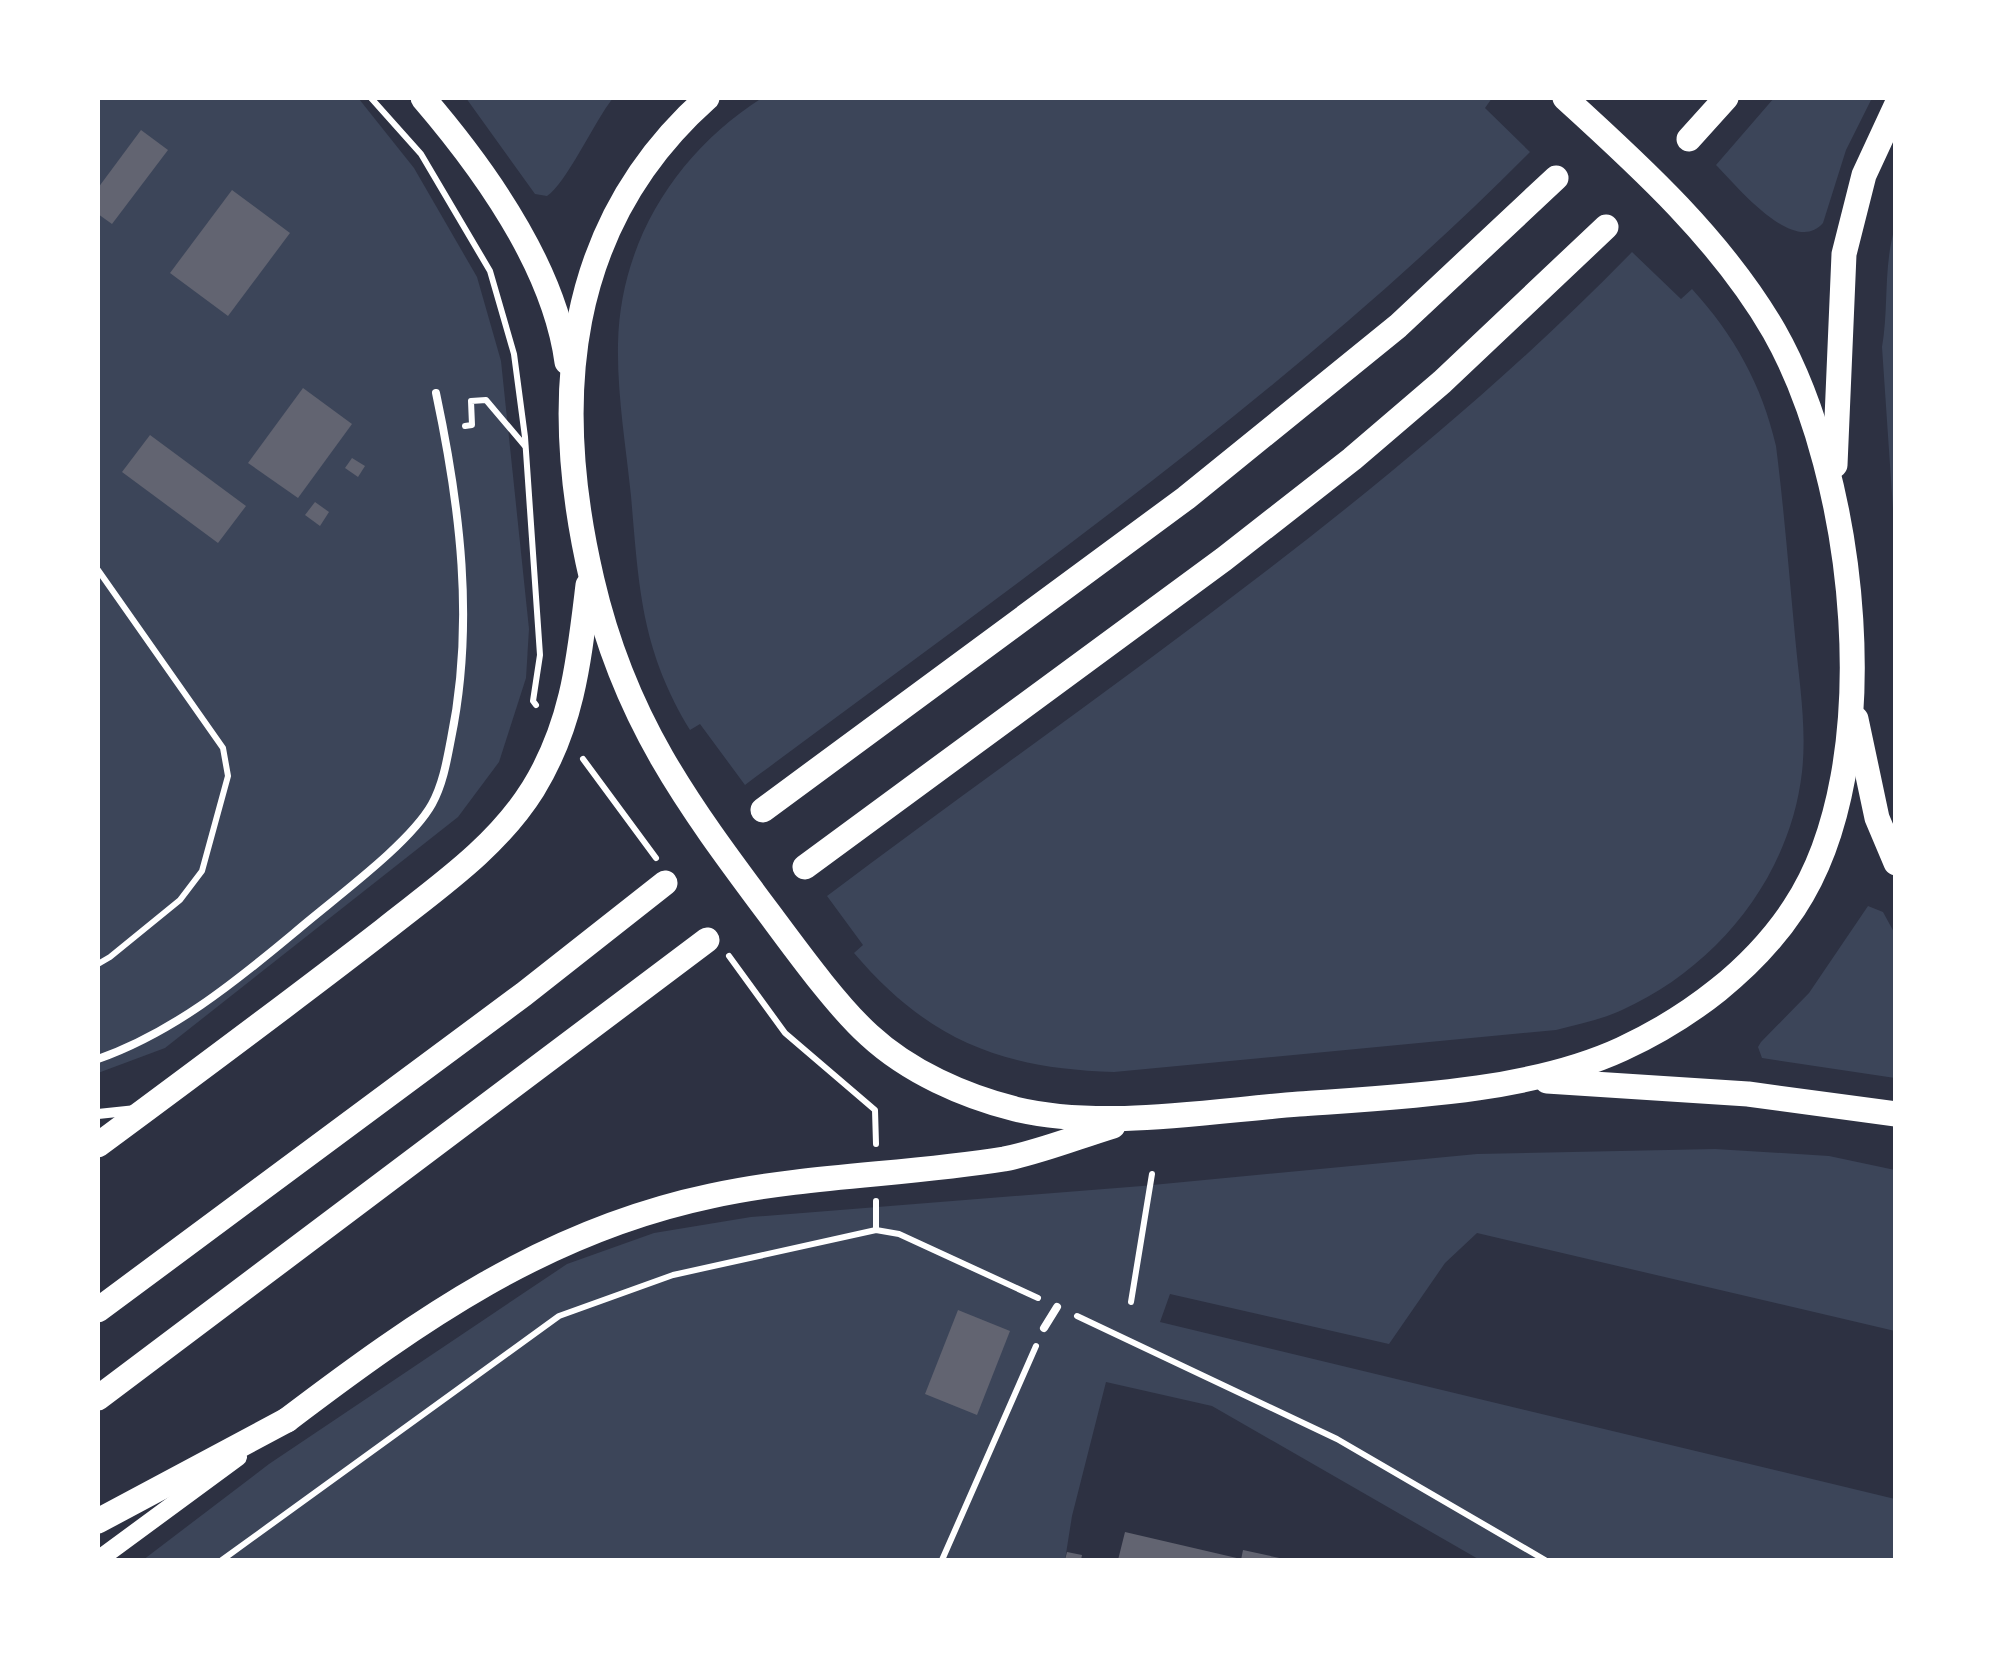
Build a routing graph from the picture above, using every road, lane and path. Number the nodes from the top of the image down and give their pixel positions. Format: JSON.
{"nodes":[{"id":1,"x":371,"y":98,"type":"edge"},
{"id":2,"x":423,"y":98,"type":"edge"},
{"id":3,"x":708,"y":98,"type":"edge"},
{"id":4,"x":1565,"y":98,"type":"edge"},
{"id":5,"x":1726,"y":98,"type":"edge"},
{"id":6,"x":1896,"y":106,"type":"edge"},
{"id":7,"x":1689,"y":139,"type":"dead end"},
{"id":8,"x":1556,"y":178,"type":"dead end"},
{"id":9,"x":1606,"y":227,"type":"dead end"},
{"id":10,"x":436,"y":393,"type":"dead end"},
{"id":11,"x":486,"y":400,"type":"dead end"},
{"id":12,"x":572,"y":402,"type":"junction"},
{"id":13,"x":526,"y":446,"type":"junction"},
{"id":14,"x":1834,"y":495,"type":"junction"},
{"id":15,"x":98,"y":570,"type":"edge"},
{"id":16,"x":590,"y":570,"type":"junction"},
{"id":17,"x":1850,"y":691,"type":"junction"},
{"id":18,"x":533,"y":701,"type":"dead end"},
{"id":19,"x":763,"y":810,"type":"dead end"},
{"id":20,"x":1896,"y":863,"type":"edge"},
{"id":21,"x":806,"y":867,"type":"dead end"},
{"id":22,"x":666,"y":884,"type":"dead end"},
{"id":23,"x":707,"y":940,"type":"dead end"},
{"id":24,"x":98,"y":964,"type":"edge"},
{"id":25,"x":785,"y":1033,"type":"dead end"},
{"id":26,"x":98,"y":1060,"type":"edge"},
{"id":27,"x":1522,"y":1080,"type":"junction"},
{"id":28,"x":147,"y":1108,"type":"junction"},
{"id":29,"x":98,"y":1114,"type":"edge"},
{"id":30,"x":1896,"y":1114,"type":"edge"},
{"id":31,"x":1151,"y":1115,"type":"junction"},
{"id":32,"x":98,"y":1145,"type":"edge"},
{"id":33,"x":876,"y":1173,"type":"junction"},
{"id":34,"x":1152,"y":1174,"type":"dead end"},
{"id":35,"x":876,"y":1230,"type":"junction"},
{"id":36,"x":1131,"y":1302,"type":"dead end"},
{"id":37,"x":1057,"y":1307,"type":"junction"},
{"id":38,"x":98,"y":1310,"type":"edge"},
{"id":39,"x":1044,"y":1328,"type":"joint"},
{"id":40,"x":98,"y":1398,"type":"edge"},
{"id":41,"x":287,"y":1420,"type":"junction"},
{"id":42,"x":98,"y":1522,"type":"edge"},
{"id":43,"x":98,"y":1560,"type":"edge"},
{"id":44,"x":222,"y":1560,"type":"edge"},
{"id":45,"x":942,"y":1560,"type":"edge"},
{"id":46,"x":1545,"y":1560,"type":"edge"}],
"edges":[{"from":1,"to":13,"type":"path"},
{"from":2,"to":12,"type":"main road"},
{"from":3,"to":12,"type":"main road"},
{"from":4,"to":14,"type":"main road"},
{"from":5,"to":7,"type":"main road"},
{"from":6,"to":14,"type":"main road"},
{"from":8,"to":19,"type":"main road"},
{"from":9,"to":21,"type":"main road"},
{"from":10,"to":26,"type":"lane"},
{"from":11,"to":13,"type":"path"},
{"from":12,"to":16,"type":"main road"},
{"from":13,"to":18,"type":"path"},
{"from":14,"to":17,"type":"main road"},
{"from":15,"to":24,"type":"path"},
{"from":16,"to":28,"type":"main road"},
{"from":16,"to":31,"type":"main road"},
{"from":17,"to":20,"type":"main road"},
{"from":17,"to":27,"type":"main road"},
{"from":22,"to":38,"type":"main road"},
{"from":23,"to":40,"type":"main road"},
{"from":25,"to":33,"type":"path"},
{"from":27,"to":30,"type":"main road"},
{"from":27,"to":31,"type":"main road"},
{"from":28,"to":29,"type":"street"},
{"from":28,"to":32,"type":"main road"},
{"from":31,"to":33,"type":"main road"},
{"from":33,"to":35,"type":"path"},
{"from":33,"to":41,"type":"main road"},
{"from":34,"to":36,"type":"path"},
{"from":35,"to":37,"type":"path"},
{"from":35,"to":44,"type":"path"},
{"from":37,"to":39,"type":"lane"},
{"from":37,"to":46,"type":"path"},
{"from":39,"to":45,"type":"path"},
{"from":41,"to":42,"type":"main road"},
{"from":41,"to":43,"type":"street"}]}
